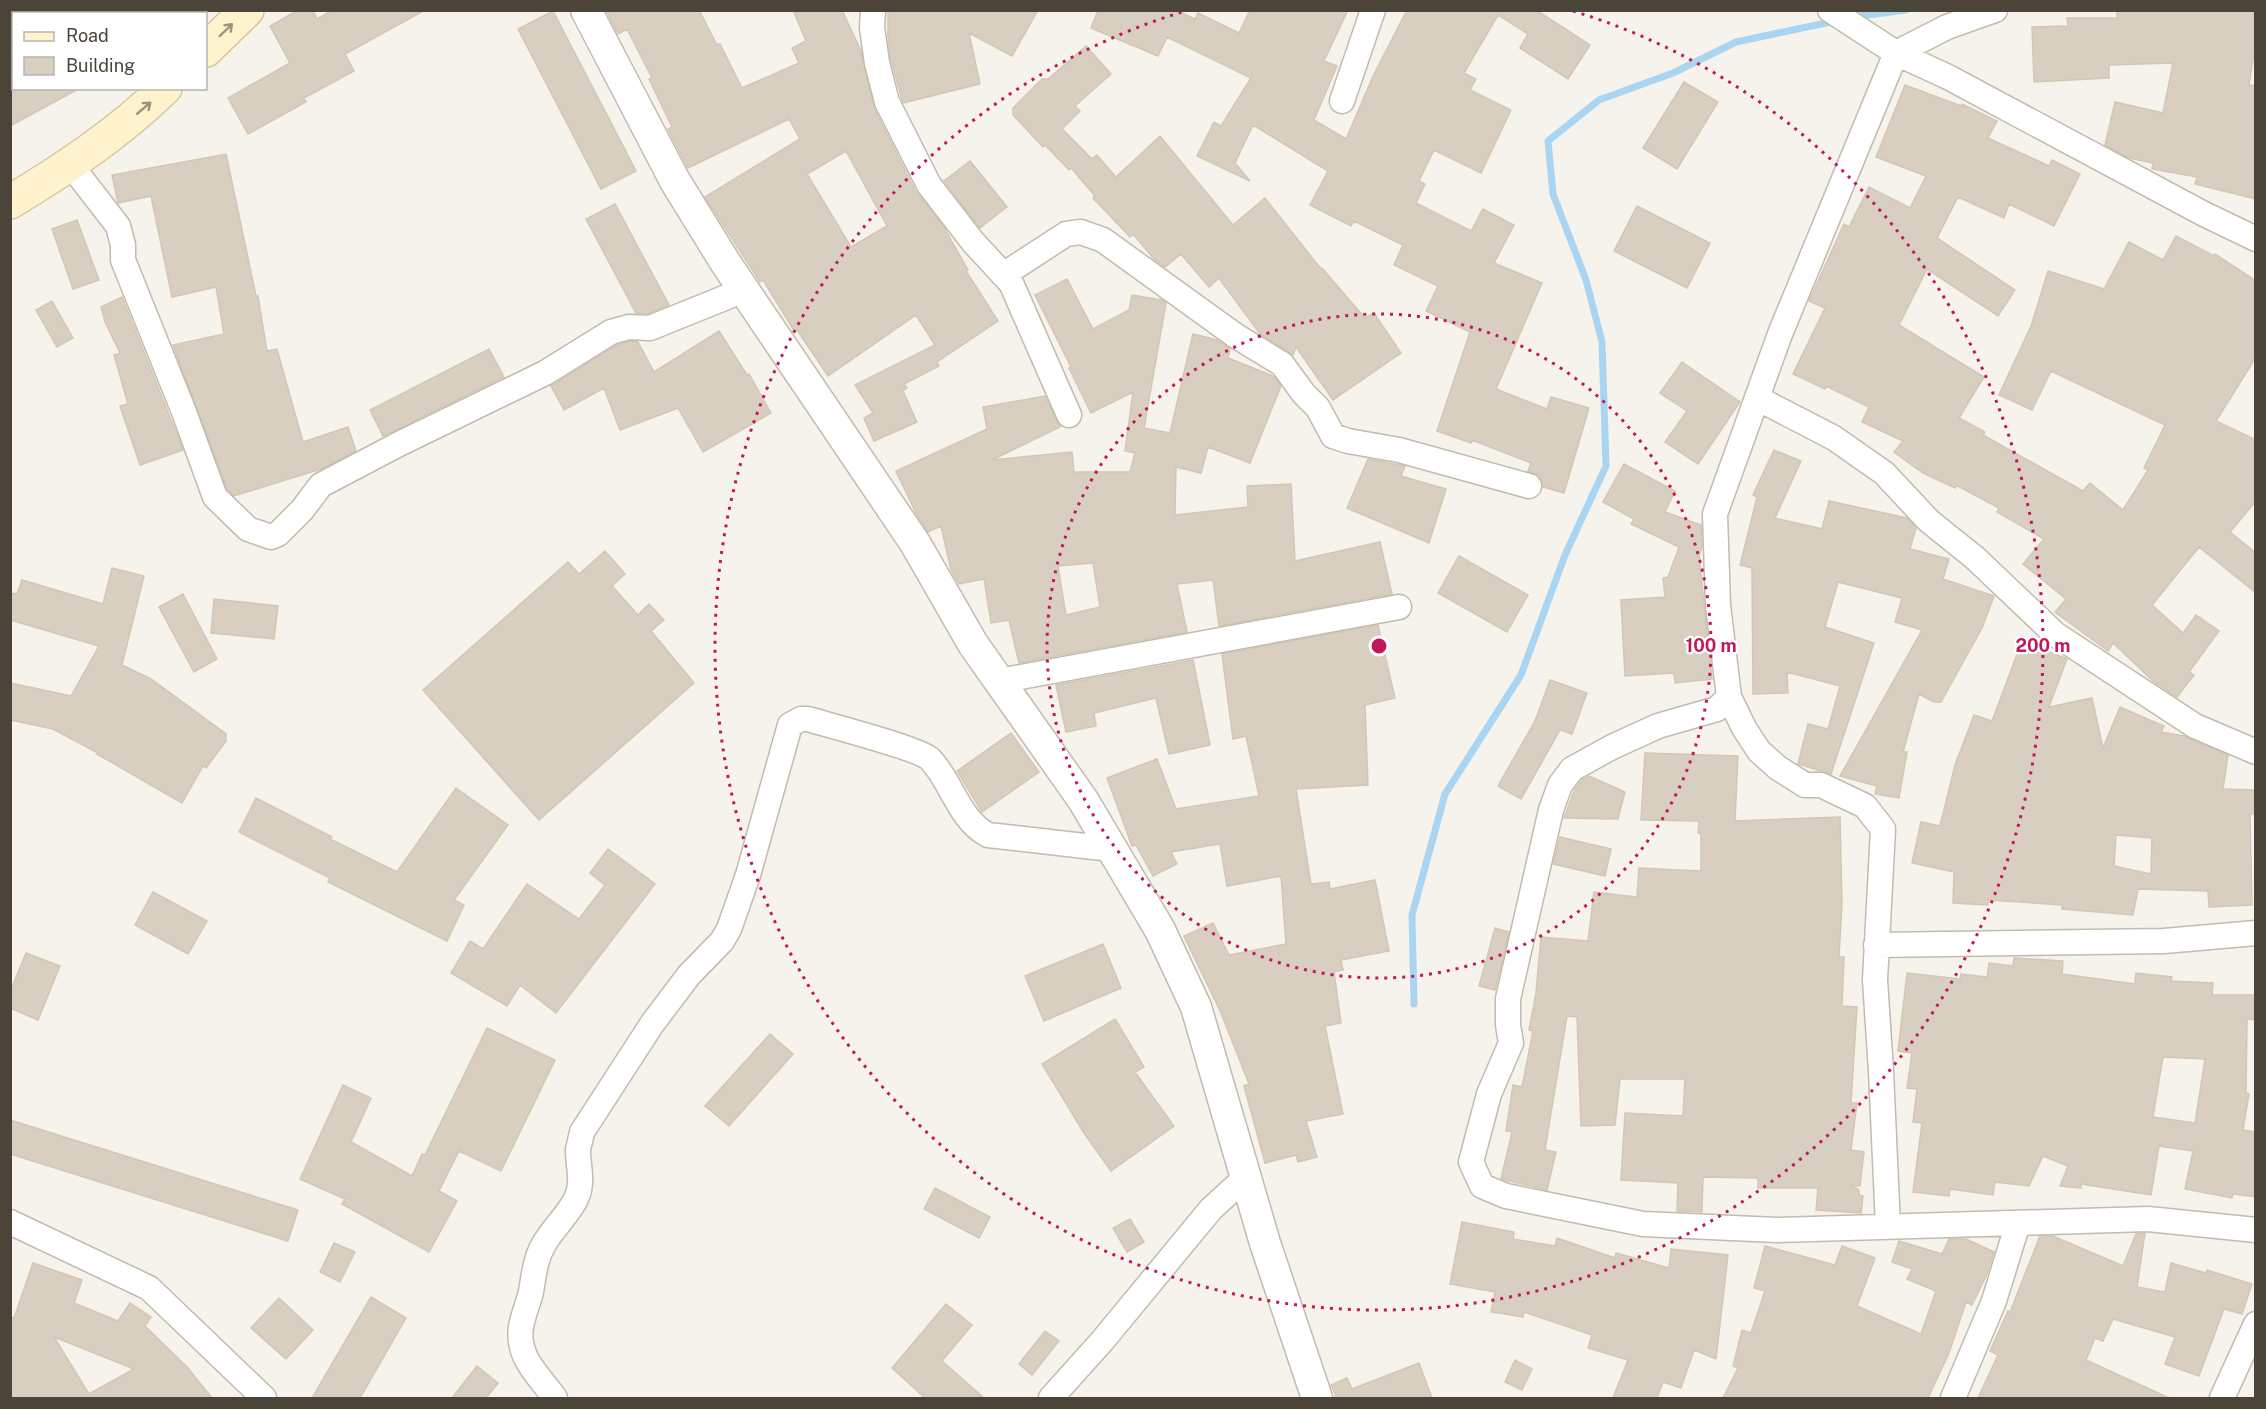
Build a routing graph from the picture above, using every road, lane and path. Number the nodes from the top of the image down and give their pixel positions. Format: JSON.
{"nodes":[{"id":1,"x":247,"y":10,"type":"edge"},
{"id":2,"x":586,"y":10,"type":"edge"},
{"id":3,"x":873,"y":10,"type":"edge"},
{"id":4,"x":1373,"y":10,"type":"edge"},
{"id":5,"x":1995,"y":10,"type":"edge"},
{"id":6,"x":1839,"y":17,"type":"edge"},
{"id":7,"x":207,"y":49,"type":"edge"},
{"id":8,"x":1896,"y":53,"type":"junction"},
{"id":9,"x":130,"y":90,"type":"edge"},
{"id":10,"x":163,"y":90,"type":"edge"},
{"id":11,"x":1342,"y":102,"type":"dead end"},
{"id":12,"x":70,"y":164,"type":"junction"},
{"id":13,"x":10,"y":178,"type":"edge"},
{"id":14,"x":10,"y":202,"type":"edge"},
{"id":15,"x":2256,"y":239,"type":"edge"},
{"id":16,"x":1003,"y":275,"type":"junction"},
{"id":17,"x":744,"y":290,"type":"junction"},
{"id":18,"x":1757,"y":398,"type":"junction"},
{"id":19,"x":1069,"y":415,"type":"dead end"},
{"id":20,"x":1529,"y":486,"type":"dead end"},
{"id":21,"x":1399,"y":608,"type":"dead end"},
{"id":22,"x":999,"y":681,"type":"junction"},
{"id":23,"x":1729,"y":697,"type":"junction"},
{"id":24,"x":2256,"y":752,"type":"edge"},
{"id":25,"x":1111,"y":849,"type":"junction"},
{"id":26,"x":2256,"y":933,"type":"edge"},
{"id":27,"x":1876,"y":945,"type":"junction"},
{"id":28,"x":1246,"y":1177,"type":"junction"},
{"id":29,"x":10,"y":1222,"type":"edge"},
{"id":30,"x":2018,"y":1223,"type":"junction"},
{"id":31,"x":1888,"y":1226,"type":"junction"},
{"id":32,"x":2256,"y":1230,"type":"edge"},
{"id":33,"x":2256,"y":1324,"type":"edge"},
{"id":34,"x":264,"y":1398,"type":"edge"},
{"id":35,"x":555,"y":1398,"type":"edge"},
{"id":36,"x":1051,"y":1398,"type":"edge"},
{"id":37,"x":1317,"y":1398,"type":"edge"},
{"id":38,"x":1953,"y":1398,"type":"edge"},
{"id":39,"x":2222,"y":1398,"type":"edge"}],
"edges":[{"from":7,"to":1,"type":"main road","one_way":true},
{"from":2,"to":17,"type":"street"},
{"from":3,"to":16,"type":"street"},
{"from":4,"to":11,"type":"street"},
{"from":5,"to":8,"type":"street"},
{"from":6,"to":8,"type":"street"},
{"from":8,"to":15,"type":"street"},
{"from":8,"to":18,"type":"street"},
{"from":9,"to":13,"type":"main road"},
{"from":12,"to":10,"type":"main road","one_way":true},
{"from":12,"to":14,"type":"main road"},
{"from":12,"to":17,"type":"street"},
{"from":16,"to":19,"type":"street"},
{"from":16,"to":20,"type":"street"},
{"from":17,"to":22,"type":"street"},
{"from":18,"to":23,"type":"street"},
{"from":18,"to":24,"type":"street"},
{"from":21,"to":22,"type":"street"},
{"from":22,"to":25,"type":"street"},
{"from":23,"to":27,"type":"street"},
{"from":23,"to":31,"type":"street"},
{"from":25,"to":28,"type":"street"},
{"from":25,"to":35,"type":"street"},
{"from":26,"to":27,"type":"street"},
{"from":27,"to":31,"type":"street"},
{"from":28,"to":36,"type":"street"},
{"from":28,"to":37,"type":"street"},
{"from":29,"to":34,"type":"street"},
{"from":30,"to":31,"type":"street"},
{"from":30,"to":32,"type":"street"},
{"from":30,"to":38,"type":"street"},
{"from":33,"to":39,"type":"street"}]}
